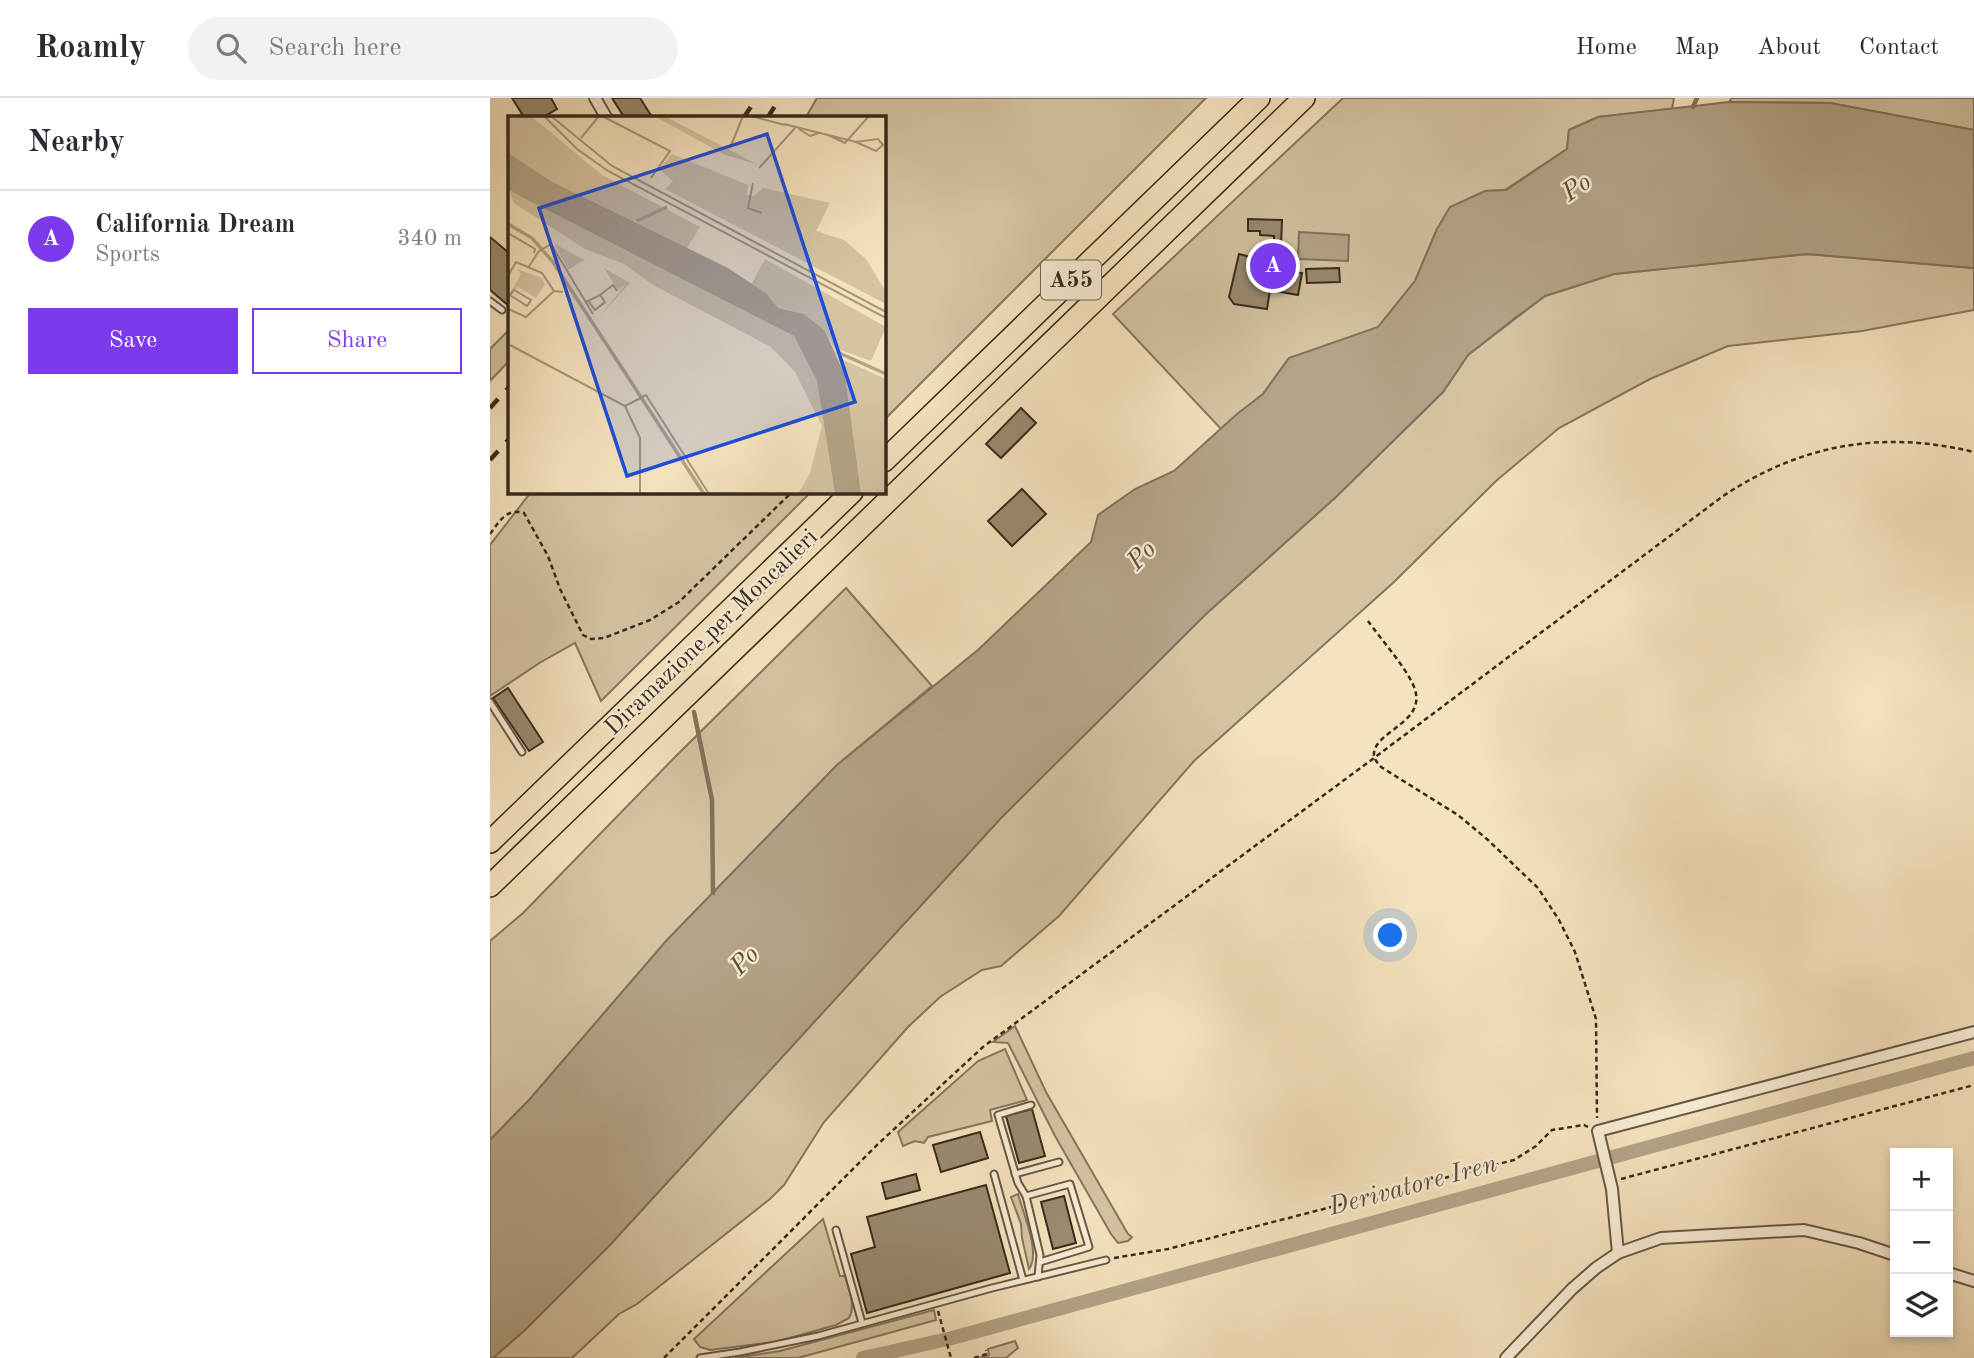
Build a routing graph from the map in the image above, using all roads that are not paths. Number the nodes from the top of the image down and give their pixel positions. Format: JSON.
{"nodes":[{"id":1,"x":595,"y":98,"type":"edge"},
{"id":2,"x":1259,"y":98,"type":"edge"},
{"id":3,"x":1304,"y":98,"type":"edge"},
{"id":4,"x":605,"y":116,"type":"edge"},
{"id":5,"x":490,"y":301,"type":"edge"},
{"id":6,"x":502,"y":310,"type":"dead end"},
{"id":7,"x":886,"y":459,"type":"edge"},
{"id":8,"x":850,"y":494,"type":"edge"},
{"id":9,"x":490,"y":702,"type":"edge"},
{"id":10,"x":522,"y":752,"type":"dead end"},
{"id":11,"x":490,"y":842,"type":"edge"},
{"id":12,"x":490,"y":886,"type":"edge"},
{"id":13,"x":1974,"y":1032,"type":"edge"},
{"id":14,"x":1031,"y":1105,"type":"dead end"},
{"id":15,"x":1059,"y":1162,"type":"dead end"},
{"id":16,"x":994,"y":1174,"type":"dead end"},
{"id":17,"x":1015,"y":1174,"type":"junction"},
{"id":18,"x":1026,"y":1196,"type":"junction"},
{"id":19,"x":836,"y":1230,"type":"dead end"},
{"id":20,"x":1618,"y":1253,"type":"junction"},
{"id":21,"x":1890,"y":1254,"type":"edge"},
{"id":22,"x":1107,"y":1259,"type":"road end"},
{"id":23,"x":1040,"y":1262,"type":"junction"},
{"id":24,"x":1951,"y":1274,"type":"edge"},
{"id":25,"x":1038,"y":1276,"type":"junction"},
{"id":26,"x":1023,"y":1280,"type":"junction"},
{"id":27,"x":1974,"y":1281,"type":"edge"},
{"id":28,"x":862,"y":1323,"type":"junction"},
{"id":29,"x":700,"y":1358,"type":"edge"},
{"id":30,"x":1506,"y":1358,"type":"edge"}],
"edges":[{"from":1,"to":4,"type":"street"},
{"from":2,"to":7,"type":"highway","number":"A55"},
{"from":3,"to":12,"type":"highway","name":"Diramazione per Moncalieri","number":"A55"},
{"from":5,"to":6,"type":"lane"},
{"from":8,"to":11,"type":"highway","name":"Diramazione per Moncalieri"},
{"from":9,"to":10,"type":"lane"},
{"from":13,"to":20,"type":"street"},
{"from":14,"to":17,"type":"lane"},
{"from":15,"to":17,"type":"lane"},
{"from":16,"to":26,"type":"lane"},
{"from":17,"to":18,"type":"lane"},
{"from":18,"to":23,"type":"lane"},
{"from":18,"to":23,"type":"lane"},
{"from":19,"to":28,"type":"lane"},
{"from":20,"to":21,"type":"street"},
{"from":20,"to":30,"type":"street"},
{"from":22,"to":25,"type":"lane"},
{"from":23,"to":25,"type":"lane"},
{"from":24,"to":27,"type":"street"},
{"from":25,"to":26,"type":"lane"},
{"from":26,"to":28,"type":"lane"},
{"from":28,"to":29,"type":"lane"}]}
